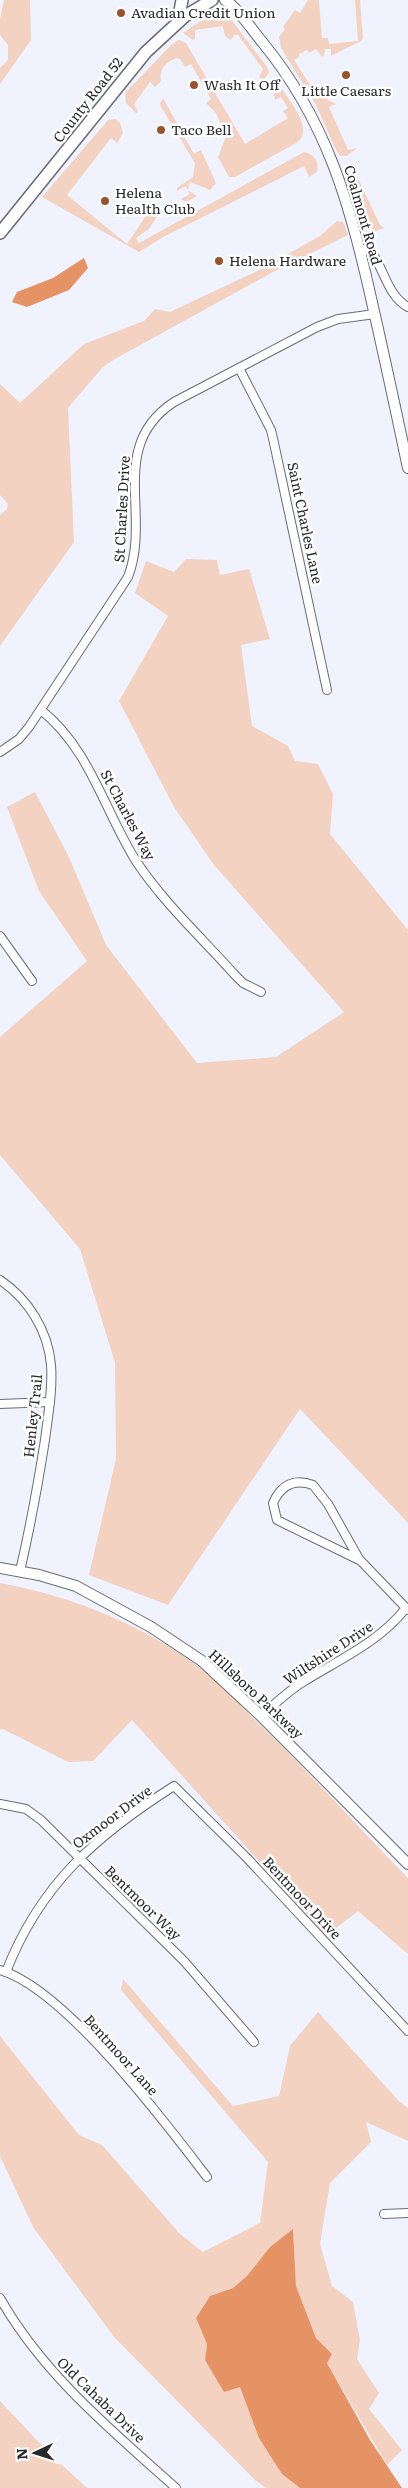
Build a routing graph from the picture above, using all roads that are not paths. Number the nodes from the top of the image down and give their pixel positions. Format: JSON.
{"nodes":[{"id":1,"x":182,"y":0,"type":"edge"},
{"id":2,"x":212,"y":0,"type":"edge"},
{"id":3,"x":225,"y":0,"type":"edge"},
{"id":4,"x":178,"y":22,"type":"junction"},
{"id":5,"x":1,"y":229,"type":"edge"},
{"id":6,"x":360,"y":248,"type":"junction"},
{"id":7,"x":408,"y":307,"type":"edge"},
{"id":8,"x":376,"y":314,"type":"junction"},
{"id":9,"x":239,"y":368,"type":"junction"},
{"id":10,"x":407,"y":463,"type":"edge"},
{"id":11,"x":327,"y":690,"type":"dead end"},
{"id":12,"x":41,"y":710,"type":"junction"},
{"id":13,"x":0,"y":752,"type":"edge"},
{"id":14,"x":0,"y":936,"type":"edge"},
{"id":15,"x":32,"y":981,"type":"dead end"},
{"id":16,"x":261,"y":992,"type":"dead end"},
{"id":17,"x":0,"y":1280,"type":"edge"},
{"id":18,"x":50,"y":1402,"type":"junction"},
{"id":19,"x":0,"y":1404,"type":"edge"},
{"id":20,"x":359,"y":1560,"type":"dead end"},
{"id":21,"x":0,"y":1568,"type":"edge"},
{"id":22,"x":20,"y":1571,"type":"junction"},
{"id":23,"x":407,"y":1609,"type":"edge"},
{"id":24,"x":261,"y":1716,"type":"junction"},
{"id":25,"x":174,"y":1786,"type":"joint"},
{"id":26,"x":0,"y":1804,"type":"edge"},
{"id":27,"x":78,"y":1858,"type":"junction"},
{"id":28,"x":408,"y":1864,"type":"edge"},
{"id":29,"x":3,"y":1971,"type":"edge"},
{"id":30,"x":408,"y":2031,"type":"edge"},
{"id":31,"x":254,"y":2042,"type":"dead end"},
{"id":32,"x":207,"y":2176,"type":"dead end"},
{"id":33,"x":408,"y":2213,"type":"edge"},
{"id":34,"x":384,"y":2214,"type":"dead end"},
{"id":35,"x":0,"y":2298,"type":"edge"},
{"id":36,"x":176,"y":2488,"type":"edge"}],
"edges":[{"from":1,"to":4,"type":"main road"},
{"from":2,"to":4,"type":"main road","name":"County Road 52"},
{"from":3,"to":6,"type":"street","name":"Coalmont Road"},
{"from":4,"to":5,"type":"main road","name":"County Road 52"},
{"from":6,"to":7,"type":"street"},
{"from":6,"to":8,"type":"street","name":"Coalmont Road"},
{"from":8,"to":9,"type":"street","name":"St Charles Drive"},
{"from":8,"to":10,"type":"street","name":"Coalmont Road"},
{"from":9,"to":11,"type":"street","name":"Saint Charles Lane"},
{"from":9,"to":12,"type":"street","name":"St Charles Drive"},
{"from":12,"to":13,"type":"street","name":"St Charles Drive"},
{"from":12,"to":16,"type":"street","name":"St Charles Way"},
{"from":14,"to":15,"type":"street"},
{"from":17,"to":18,"type":"street","name":"Henley Trail"},
{"from":18,"to":19,"type":"street"},
{"from":18,"to":22,"type":"street","name":"Henley Trail"},
{"from":20,"to":23,"type":"street"},
{"from":21,"to":22,"type":"street","name":"Hillsboro Parkway"},
{"from":22,"to":24,"type":"street","name":"Hillsboro Parkway"},
{"from":23,"to":24,"type":"street","name":"Wiltshire Drive"},
{"from":24,"to":28,"type":"street","name":"Hillsboro Parkway"},
{"from":25,"to":27,"type":"street","name":"Oxmoor Drive"},
{"from":25,"to":30,"type":"street","name":"Bentmoor Drive"},
{"from":26,"to":27,"type":"street","name":"Bentmoor Way"},
{"from":27,"to":29,"type":"street","name":"Oxmoor Drive"},
{"from":27,"to":31,"type":"street","name":"Bentmoor Way"},
{"from":29,"to":32,"type":"street","name":"Bentmoor Lane"},
{"from":33,"to":34,"type":"street"},
{"from":35,"to":36,"type":"street","name":"Old Cahaba Drive"}]}
